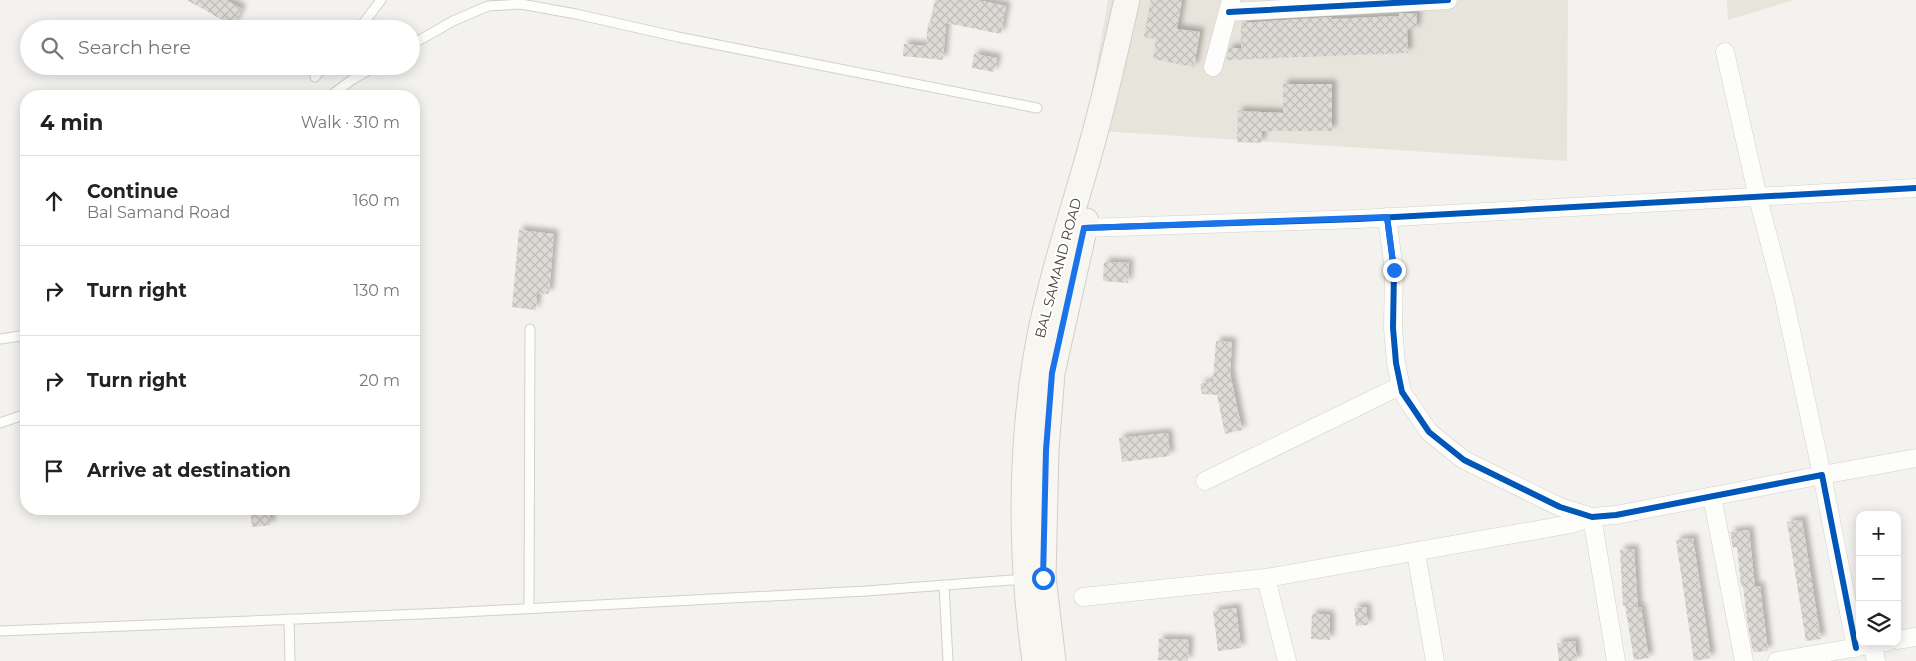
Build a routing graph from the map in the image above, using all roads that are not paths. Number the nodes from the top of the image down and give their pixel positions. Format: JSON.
{"nodes":[{"id":1,"x":381,"y":0,"type":"edge"},
{"id":2,"x":1127,"y":0,"type":"edge"},
{"id":3,"x":1141,"y":0,"type":"edge"},
{"id":4,"x":1437,"y":0,"type":"edge"},
{"id":5,"x":1230,"y":6,"type":"edge"},
{"id":6,"x":365,"y":20,"type":"edge"},
{"id":7,"x":420,"y":40,"type":"edge"},
{"id":8,"x":1725,"y":52,"type":"dead end"},
{"id":9,"x":1213,"y":67,"type":"dead end"},
{"id":10,"x":360,"y":75,"type":"edge"},
{"id":11,"x":338,"y":90,"type":"edge"},
{"id":12,"x":1037,"y":108,"type":"dead end"},
{"id":13,"x":1916,"y":188,"type":"edge"},
{"id":14,"x":1758,"y":198,"type":"junction"},
{"id":15,"x":1387,"y":217,"type":"junction"},
{"id":16,"x":1084,"y":228,"type":"junction"},
{"id":17,"x":530,"y":329,"type":"dead end"},
{"id":18,"x":20,"y":336,"type":"edge"},
{"id":19,"x":0,"y":339,"type":"edge"},
{"id":20,"x":1400,"y":386,"type":"junction"},
{"id":21,"x":20,"y":416,"type":"edge"},
{"id":22,"x":0,"y":423,"type":"edge"},
{"id":23,"x":1916,"y":458,"type":"edge"},
{"id":24,"x":1822,"y":475,"type":"junction"},
{"id":25,"x":1205,"y":481,"type":"dead end"},
{"id":26,"x":1712,"y":496,"type":"junction"},
{"id":27,"x":1592,"y":517,"type":"junction"},
{"id":28,"x":1416,"y":553,"type":"junction"},
{"id":29,"x":1266,"y":578,"type":"junction"},
{"id":30,"x":1026,"y":579,"type":"junction"},
{"id":31,"x":944,"y":585,"type":"junction"},
{"id":32,"x":1084,"y":597,"type":"dead end"},
{"id":33,"x":529,"y":608,"type":"junction"},
{"id":34,"x":289,"y":620,"type":"junction"},
{"id":35,"x":0,"y":631,"type":"edge"},
{"id":36,"x":1916,"y":637,"type":"edge"},
{"id":37,"x":1901,"y":639,"type":"edge"},
{"id":38,"x":1856,"y":648,"type":"junction"},
{"id":39,"x":1879,"y":649,"type":"edge"},
{"id":40,"x":290,"y":661,"type":"edge"},
{"id":41,"x":948,"y":661,"type":"edge"},
{"id":42,"x":1035,"y":661,"type":"edge"},
{"id":43,"x":1053,"y":661,"type":"edge"},
{"id":44,"x":1287,"y":661,"type":"edge"},
{"id":45,"x":1435,"y":661,"type":"edge"},
{"id":46,"x":1616,"y":661,"type":"edge"},
{"id":47,"x":1744,"y":661,"type":"edge"},
{"id":48,"x":1777,"y":661,"type":"edge"}],
"edges":[{"from":1,"to":6,"type":"lane"},
{"from":2,"to":30,"type":"main road","name":"BAL SAMAND ROAD"},
{"from":3,"to":16,"type":"main road","name":"BAL SAMAND ROAD"},
{"from":4,"to":5,"type":"street"},
{"from":5,"to":9,"type":"street"},
{"from":7,"to":12,"type":"lane"},
{"from":8,"to":14,"type":"street"},
{"from":10,"to":11,"type":"lane"},
{"from":13,"to":14,"type":"street"},
{"from":14,"to":15,"type":"street"},
{"from":14,"to":24,"type":"street"},
{"from":15,"to":16,"type":"street"},
{"from":15,"to":20,"type":"street"},
{"from":16,"to":43,"type":"main road","name":"BAL SAMAND ROAD"},
{"from":17,"to":33,"type":"lane"},
{"from":18,"to":19,"type":"lane"},
{"from":20,"to":25,"type":"street"},
{"from":20,"to":27,"type":"street"},
{"from":21,"to":22,"type":"lane"},
{"from":23,"to":24,"type":"street"},
{"from":24,"to":26,"type":"street"},
{"from":24,"to":38,"type":"street"},
{"from":26,"to":27,"type":"street"},
{"from":26,"to":47,"type":"street"},
{"from":27,"to":28,"type":"street"},
{"from":27,"to":46,"type":"street"},
{"from":28,"to":29,"type":"street"},
{"from":28,"to":45,"type":"street"},
{"from":29,"to":32,"type":"street"},
{"from":29,"to":44,"type":"street"},
{"from":30,"to":31,"type":"lane"},
{"from":30,"to":42,"type":"main road","name":"BAL SAMAND ROAD"},
{"from":31,"to":33,"type":"lane"},
{"from":31,"to":41,"type":"lane"},
{"from":33,"to":34,"type":"lane"},
{"from":34,"to":35,"type":"lane"},
{"from":34,"to":40,"type":"lane"},
{"from":36,"to":37,"type":"street"},
{"from":38,"to":39,"type":"street"},
{"from":38,"to":48,"type":"street"}]}
